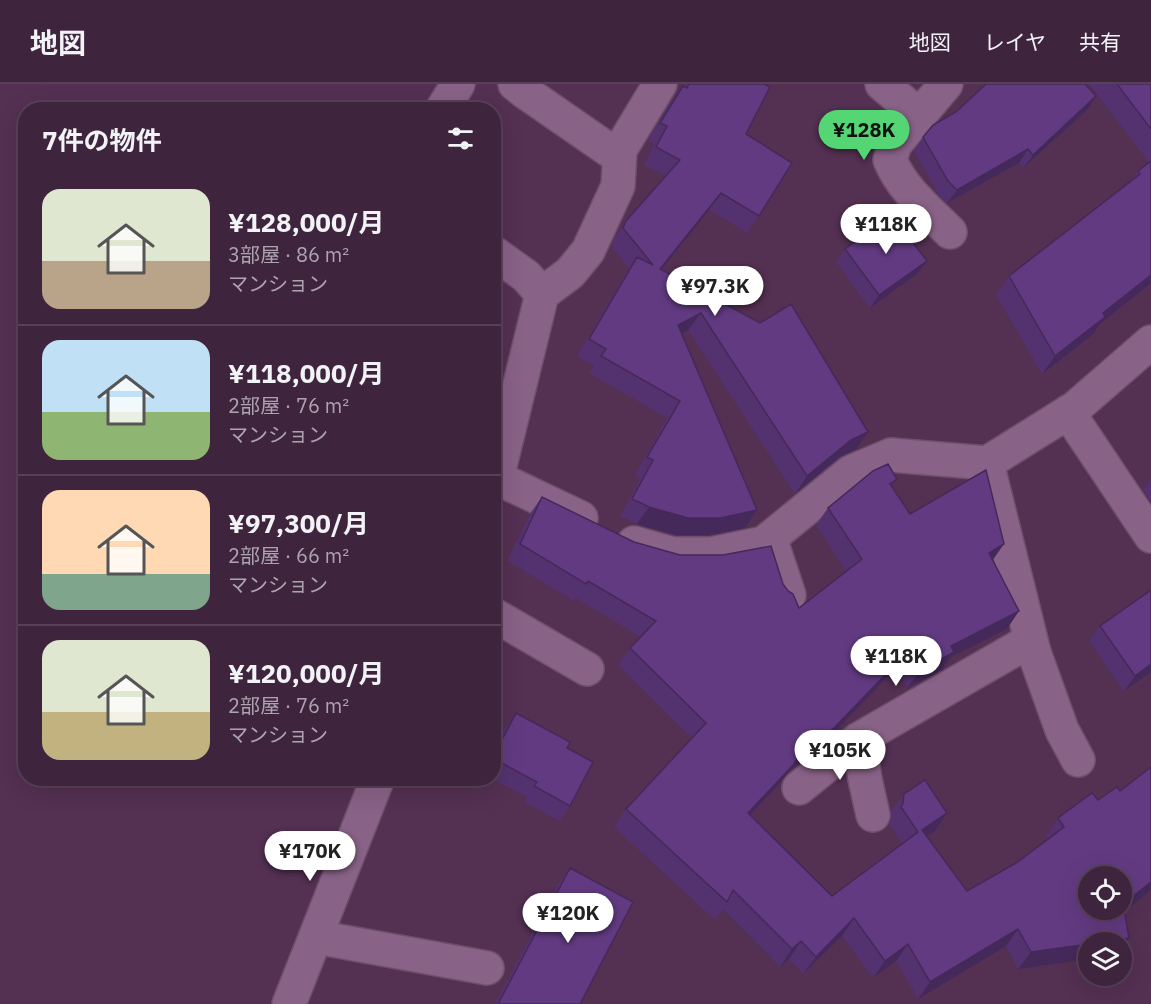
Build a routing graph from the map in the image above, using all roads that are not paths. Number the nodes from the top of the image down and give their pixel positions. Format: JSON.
{"nodes":[{"id":1,"x":458,"y":84,"type":"edge"},
{"id":2,"x":515,"y":84,"type":"edge"},
{"id":3,"x":660,"y":84,"type":"edge"},
{"id":4,"x":882,"y":84,"type":"edge"},
{"id":5,"x":946,"y":84,"type":"edge"},
{"id":6,"x":447,"y":102,"type":"edge"},
{"id":7,"x":920,"y":116,"type":"junction"},
{"id":8,"x":620,"y":157,"type":"junction"},
{"id":9,"x":950,"y":232,"type":"dead end"},
{"id":10,"x":501,"y":258,"type":"edge"},
{"id":11,"x":542,"y":294,"type":"junction"},
{"id":12,"x":1151,"y":342,"type":"edge"},
{"id":13,"x":1068,"y":412,"type":"junction"},
{"id":14,"x":501,"y":458,"type":"edge"},
{"id":15,"x":987,"y":463,"type":"junction"},
{"id":16,"x":501,"y":485,"type":"edge"},
{"id":17,"x":1151,"y":536,"type":"edge"},
{"id":18,"x":770,"y":538,"type":"junction"},
{"id":19,"x":789,"y":595,"type":"edge"},
{"id":20,"x":501,"y":619,"type":"edge"},
{"id":21,"x":1031,"y":640,"type":"junction"},
{"id":22,"x":587,"y":669,"type":"dead end"},
{"id":23,"x":860,"y":738,"type":"junction"},
{"id":24,"x":1078,"y":760,"type":"dead end"},
{"id":25,"x":375,"y":786,"type":"edge"},
{"id":26,"x":799,"y":788,"type":"dead end"},
{"id":27,"x":873,"y":815,"type":"dead end"},
{"id":28,"x":316,"y":937,"type":"junction"},
{"id":29,"x":486,"y":969,"type":"dead end"},
{"id":30,"x":289,"y":1004,"type":"edge"}],
"edges":[{"from":1,"to":6,"type":"street"},
{"from":2,"to":8,"type":"street"},
{"from":3,"to":8,"type":"street"},
{"from":4,"to":7,"type":"street"},
{"from":5,"to":7,"type":"street"},
{"from":7,"to":9,"type":"street"},
{"from":8,"to":11,"type":"street"},
{"from":10,"to":11,"type":"street"},
{"from":11,"to":14,"type":"street"},
{"from":12,"to":13,"type":"street"},
{"from":13,"to":15,"type":"street"},
{"from":13,"to":17,"type":"street"},
{"from":15,"to":18,"type":"street"},
{"from":15,"to":21,"type":"street"},
{"from":16,"to":18,"type":"street"},
{"from":18,"to":19,"type":"street"},
{"from":20,"to":22,"type":"street"},
{"from":21,"to":23,"type":"street"},
{"from":21,"to":24,"type":"street"},
{"from":23,"to":26,"type":"street"},
{"from":23,"to":27,"type":"street"},
{"from":25,"to":28,"type":"street"},
{"from":28,"to":29,"type":"street"},
{"from":28,"to":30,"type":"street"}]}
